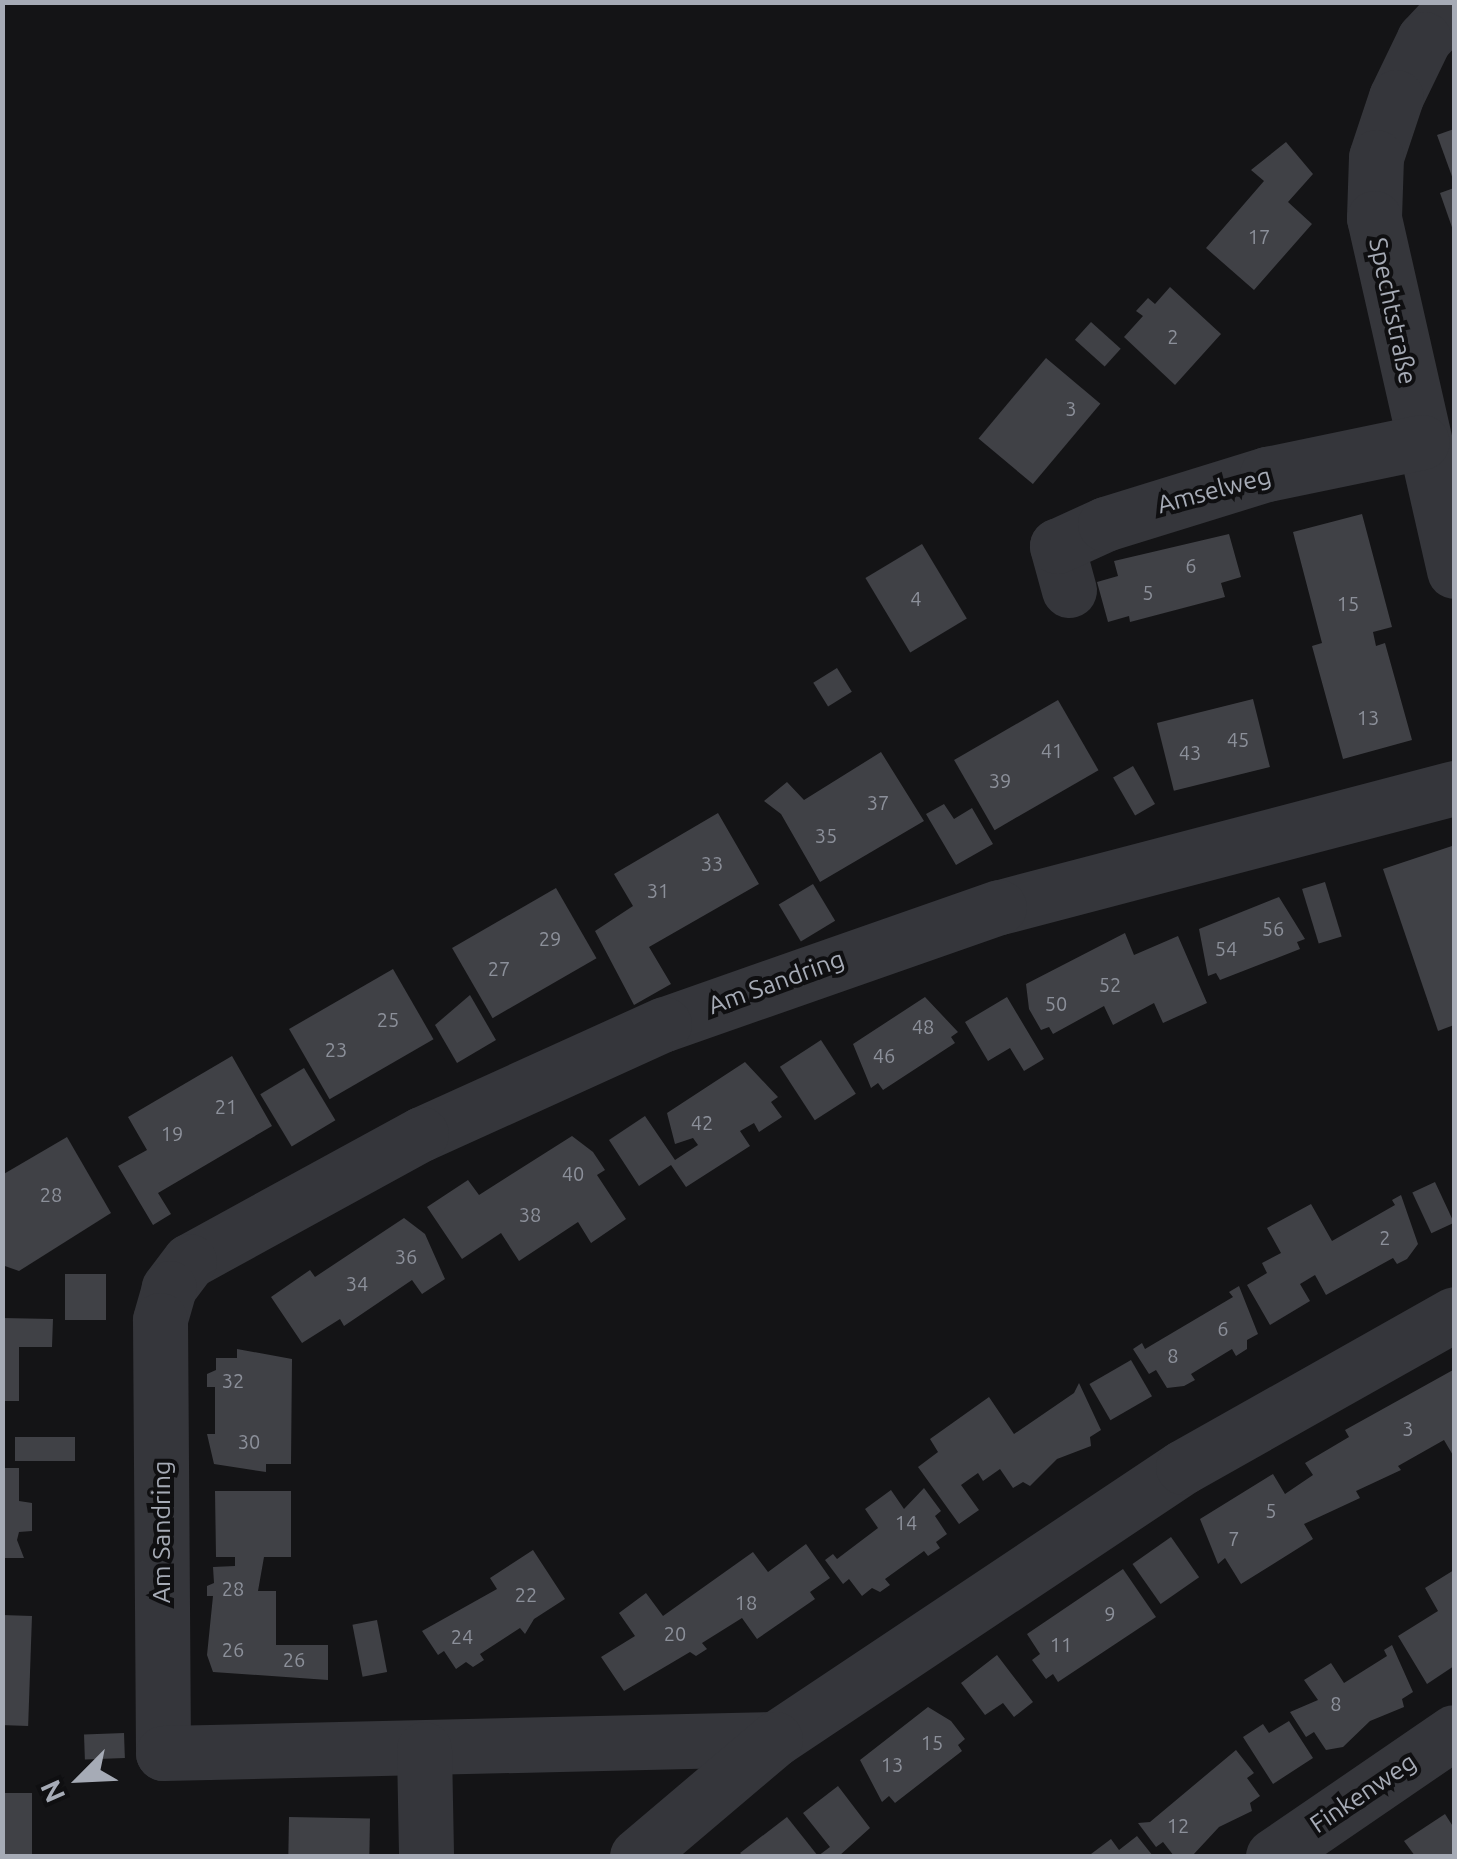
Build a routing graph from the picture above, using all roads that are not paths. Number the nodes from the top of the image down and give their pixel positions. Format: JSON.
{"nodes":[{"id":1,"x":1454,"y":7,"type":"edge"},
{"id":2,"x":1422,"y":442,"type":"junction"},
{"id":3,"x":1451,"y":544,"type":"edge"},
{"id":4,"x":1070,"y":590,"type":"dead end"},
{"id":5,"x":1454,"y":788,"type":"edge"},
{"id":6,"x":1454,"y":1314,"type":"edge"},
{"id":7,"x":1454,"y":1732,"type":"edge"},
{"id":8,"x":775,"y":1740,"type":"junction"},
{"id":9,"x":424,"y":1748,"type":"junction"},
{"id":10,"x":426,"y":1856,"type":"edge"},
{"id":11,"x":636,"y":1856,"type":"edge"},
{"id":12,"x":1273,"y":1856,"type":"edge"}],
"edges":[{"from":1,"to":2,"type":"street","name":"Spechtstraße"},
{"from":2,"to":3,"type":"street","name":"Spechtstraße"},
{"from":2,"to":4,"type":"street","name":"Amselweg"},
{"from":5,"to":9,"type":"street","name":"Am Sandring"},
{"from":6,"to":8,"type":"street"},
{"from":7,"to":12,"type":"street","name":"Finkenweg"},
{"from":8,"to":9,"type":"street","name":"Am Sandring"},
{"from":8,"to":11,"type":"street"},
{"from":9,"to":10,"type":"street"}]}
